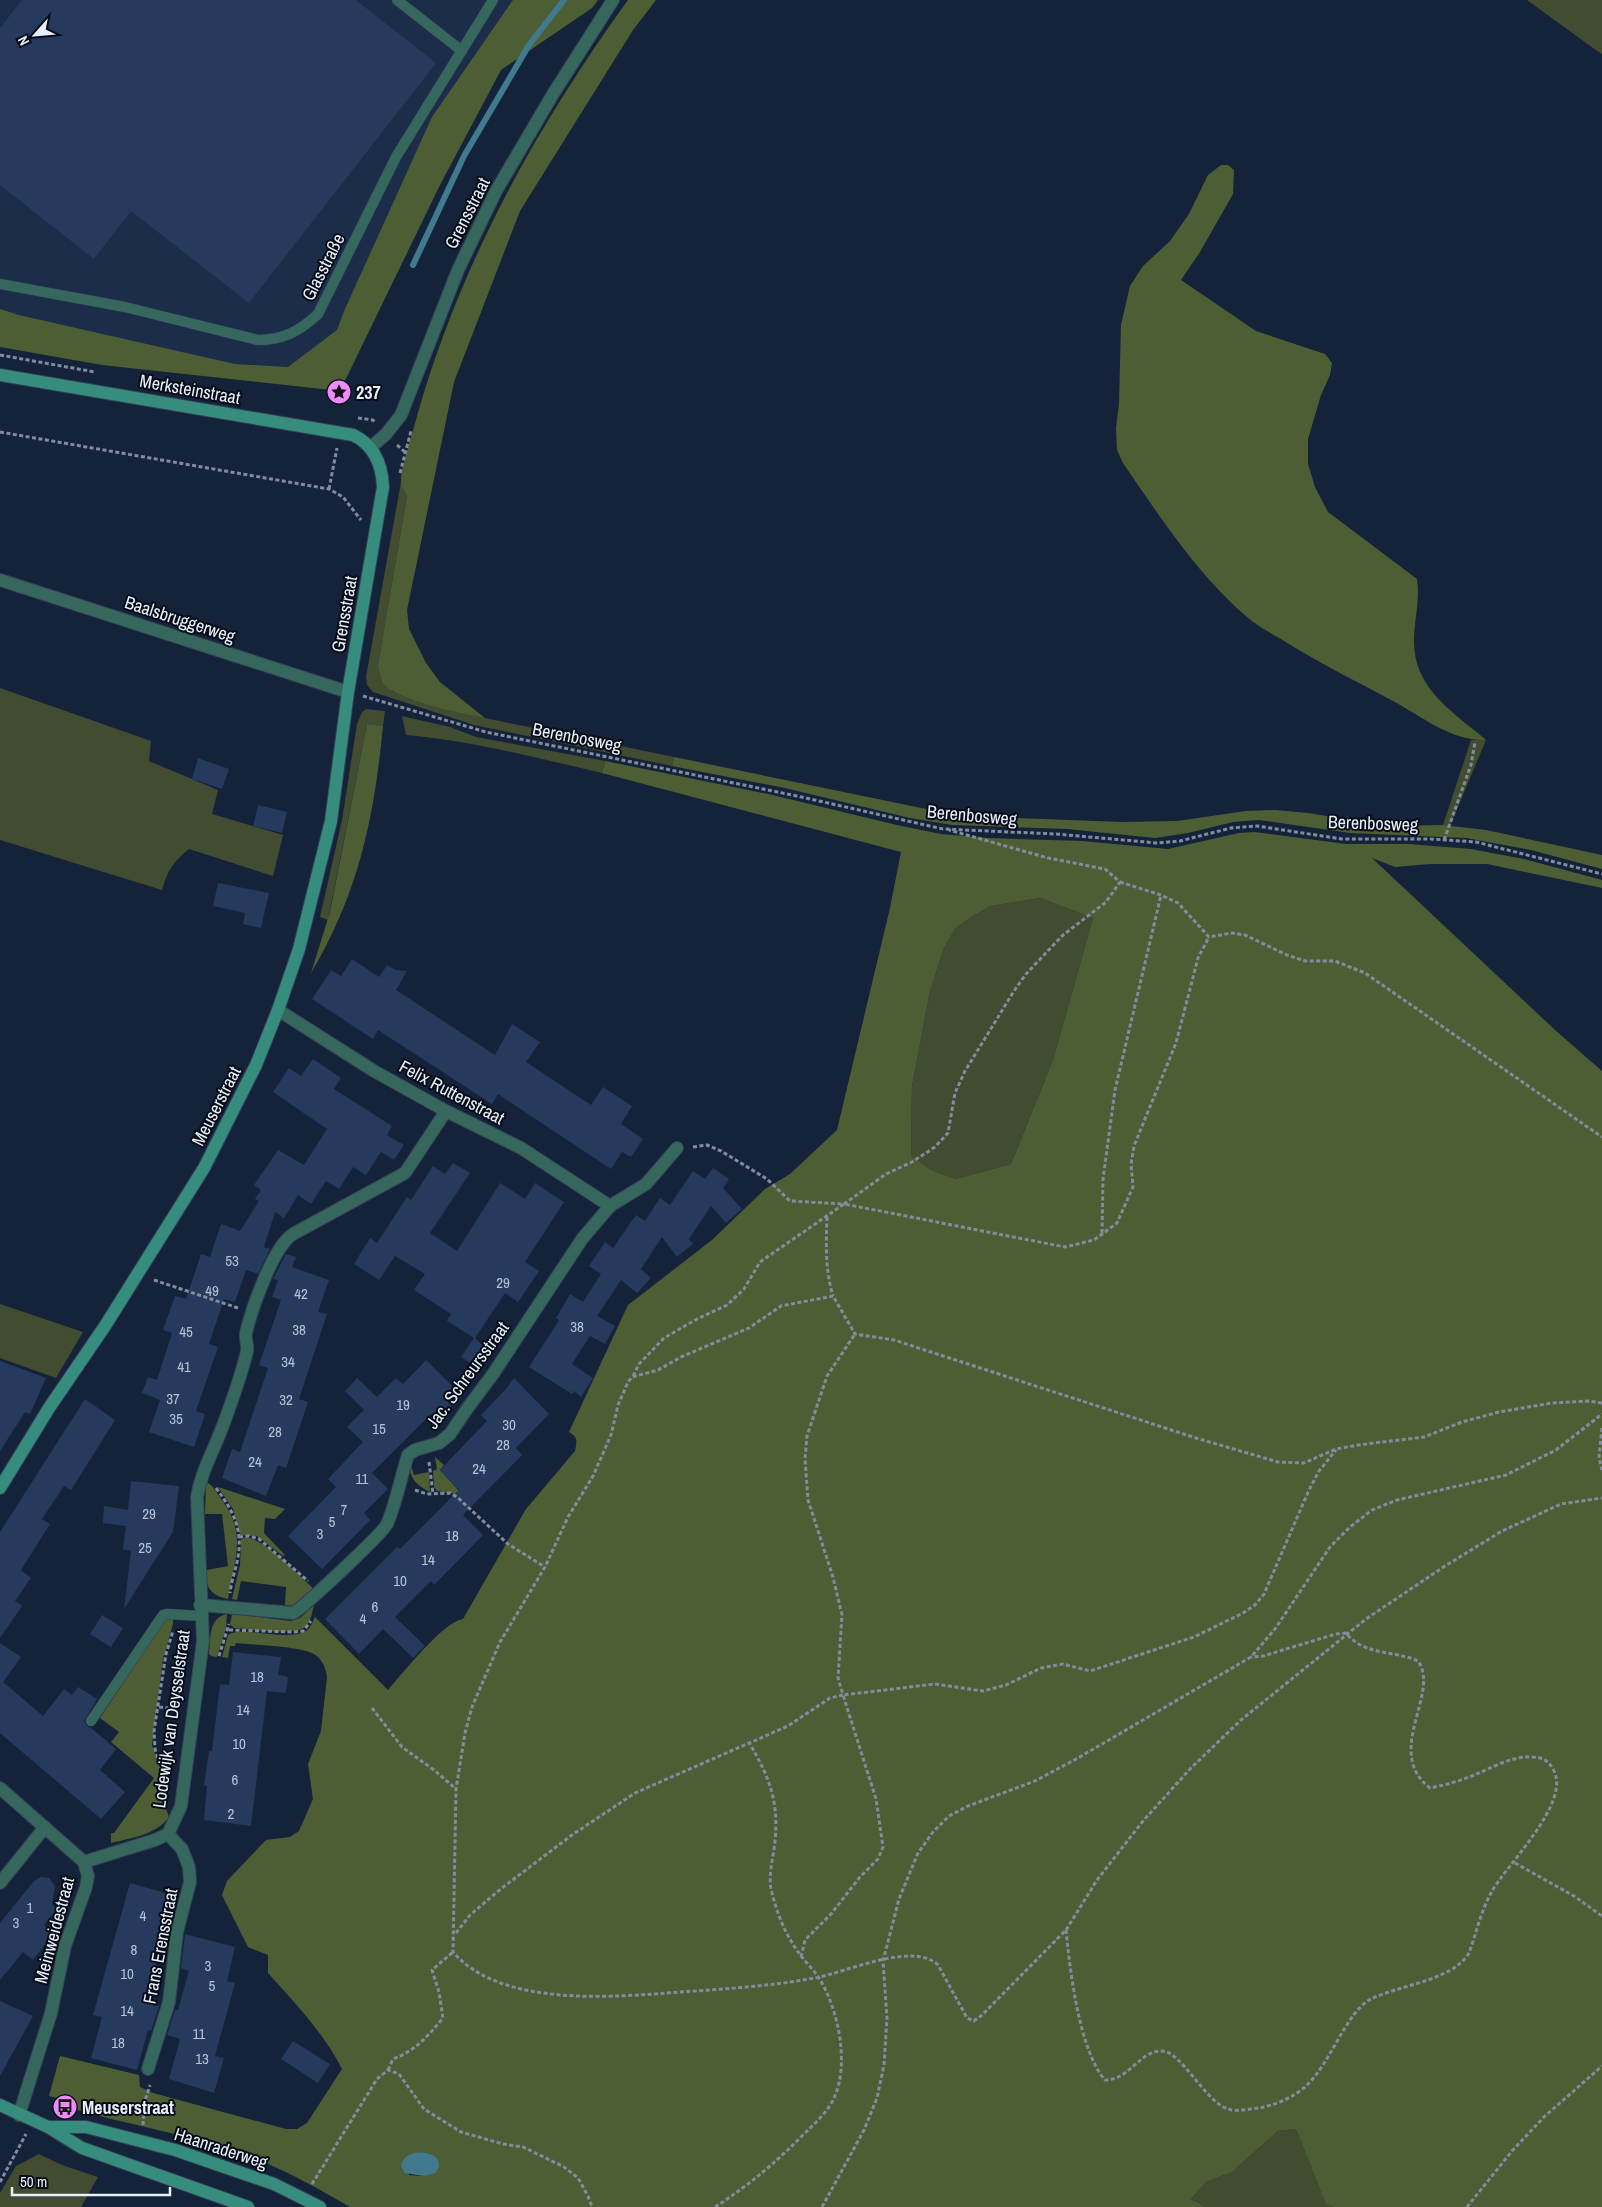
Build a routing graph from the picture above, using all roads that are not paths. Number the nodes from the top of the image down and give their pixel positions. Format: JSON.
{"nodes":[{"id":1,"x":397,"y":0,"type":"edge"},
{"id":2,"x":494,"y":0,"type":"edge"},
{"id":3,"x":613,"y":0,"type":"edge"},
{"id":4,"x":462,"y":51,"type":"junction"},
{"id":5,"x":0,"y":284,"type":"edge"},
{"id":6,"x":0,"y":375,"type":"edge"},
{"id":7,"x":370,"y":448,"type":"junction"},
{"id":8,"x":0,"y":580,"type":"edge"},
{"id":9,"x":348,"y":692,"type":"junction"},
{"id":10,"x":278,"y":1010,"type":"junction"},
{"id":11,"x":446,"y":1111,"type":"junction"},
{"id":12,"x":677,"y":1148,"type":"road end"},
{"id":13,"x":610,"y":1206,"type":"junction"},
{"id":14,"x":0,"y":1488,"type":"edge"},
{"id":15,"x":200,"y":1610,"type":"junction"},
{"id":16,"x":91,"y":1721,"type":"dead end"},
{"id":17,"x":0,"y":1788,"type":"edge"},
{"id":18,"x":45,"y":1827,"type":"junction"},
{"id":19,"x":168,"y":1834,"type":"junction"},
{"id":20,"x":84,"y":1862,"type":"junction"},
{"id":21,"x":0,"y":1884,"type":"edge"},
{"id":22,"x":148,"y":2069,"type":"dead end"},
{"id":23,"x":0,"y":2105,"type":"edge"},
{"id":24,"x":19,"y":2115,"type":"junction"},
{"id":25,"x":48,"y":2127,"type":"junction"},
{"id":26,"x":248,"y":2207,"type":"edge"},
{"id":27,"x":320,"y":2207,"type":"edge"}],
"edges":[{"from":1,"to":4,"type":"lane"},
{"from":2,"to":4,"type":"lane","name":"Glasstraße"},
{"from":3,"to":7,"type":"street","name":"Grensstraat"},
{"from":4,"to":5,"type":"lane","name":"Glasstraße"},
{"from":6,"to":7,"type":"street","name":"Merksteinstraat"},
{"from":7,"to":9,"type":"street","name":"Grensstraat"},
{"from":8,"to":9,"type":"street","name":"Baalsbruggerweg"},
{"from":9,"to":10,"type":"street","name":"Meuserstraat"},
{"from":10,"to":11,"type":"street","name":"Felix Ruttenstraat"},
{"from":10,"to":14,"type":"street","name":"Meuserstraat"},
{"from":11,"to":13,"type":"street","name":"Felix Ruttenstraat"},
{"from":11,"to":15,"type":"street","name":"Lodewijk van Deysselstraat"},
{"from":12,"to":13,"type":"street","name":"Jac. Schreursstraat"},
{"from":13,"to":15,"type":"street","name":"Jac. Schreursstraat"},
{"from":15,"to":16,"type":"lane"},
{"from":15,"to":19,"type":"street","name":"Lodewijk van Deysselstraat"},
{"from":17,"to":18,"type":"street","name":"Meinweidestraat"},
{"from":18,"to":20,"type":"street","name":"Meinweidestraat"},
{"from":18,"to":21,"type":"street"},
{"from":19,"to":20,"type":"street","name":"Lodewijk van Deysselstraat"},
{"from":19,"to":22,"type":"street","name":"Frans Erensstraat"},
{"from":20,"to":24,"type":"street","name":"Meinweidestraat"},
{"from":23,"to":24,"type":"street","name":"Haanraderweg"},
{"from":24,"to":25,"type":"street","name":"Haanraderweg"},
{"from":25,"to":26,"type":"street","name":"Haanraderweg"},
{"from":25,"to":27,"type":"street","name":"Haanraderweg"}]}
